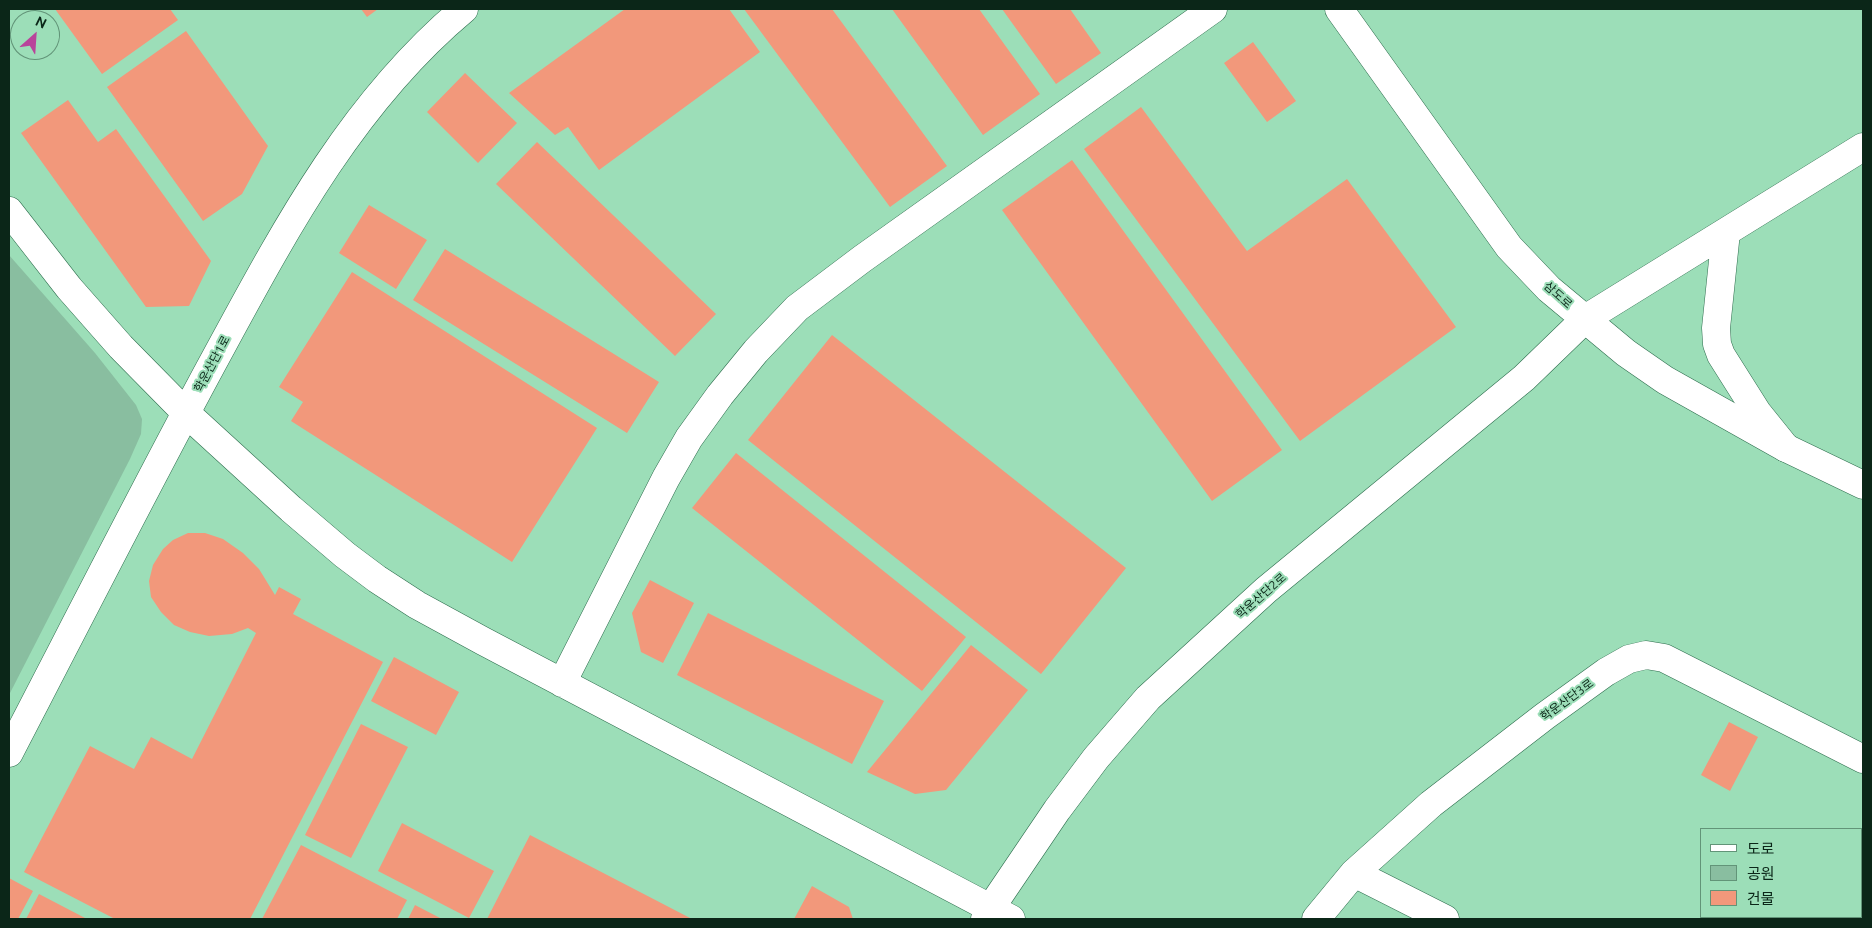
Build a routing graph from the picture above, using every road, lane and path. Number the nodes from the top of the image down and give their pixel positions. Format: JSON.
{"nodes":[{"id":1,"x":464,"y":9,"type":"edge"},
{"id":2,"x":1213,"y":9,"type":"edge"},
{"id":3,"x":1339,"y":9,"type":"edge"},
{"id":4,"x":1863,"y":147,"type":"edge"},
{"id":5,"x":9,"y":211,"type":"edge"},
{"id":6,"x":1726,"y":232,"type":"junction"},
{"id":7,"x":1585,"y":319,"type":"junction"},
{"id":8,"x":186,"y":413,"type":"junction"},
{"id":9,"x":1786,"y":448,"type":"junction"},
{"id":10,"x":1863,"y":485,"type":"edge"},
{"id":11,"x":562,"y":682,"type":"junction"},
{"id":12,"x":9,"y":753,"type":"edge"},
{"id":13,"x":1863,"y":759,"type":"edge"},
{"id":14,"x":1354,"y":873,"type":"junction"},
{"id":15,"x":995,"y":916,"type":"edge"},
{"id":16,"x":1316,"y":919,"type":"edge"},
{"id":17,"x":1445,"y":919,"type":"edge"}],
"edges":[{"from":1,"to":8,"type":"street","name":"학운산단1로"},
{"from":2,"to":11,"type":"street"},
{"from":3,"to":7,"type":"street","name":"삼도로"},
{"from":4,"to":6,"type":"street","name":"학운산단2로"},
{"from":5,"to":8,"type":"street"},
{"from":6,"to":7,"type":"street","name":"학운산단2로"},
{"from":6,"to":9,"type":"street"},
{"from":7,"to":9,"type":"street","name":"삼도로"},
{"from":7,"to":15,"type":"street","name":"학운산단2로"},
{"from":8,"to":11,"type":"street"},
{"from":8,"to":12,"type":"street","name":"학운산단1로"},
{"from":9,"to":10,"type":"street","name":"삼도로"},
{"from":11,"to":15,"type":"street"},
{"from":13,"to":14,"type":"street","name":"학운산단3로"},
{"from":14,"to":16,"type":"street","name":"학운산단3로"},
{"from":14,"to":17,"type":"street"}]}
